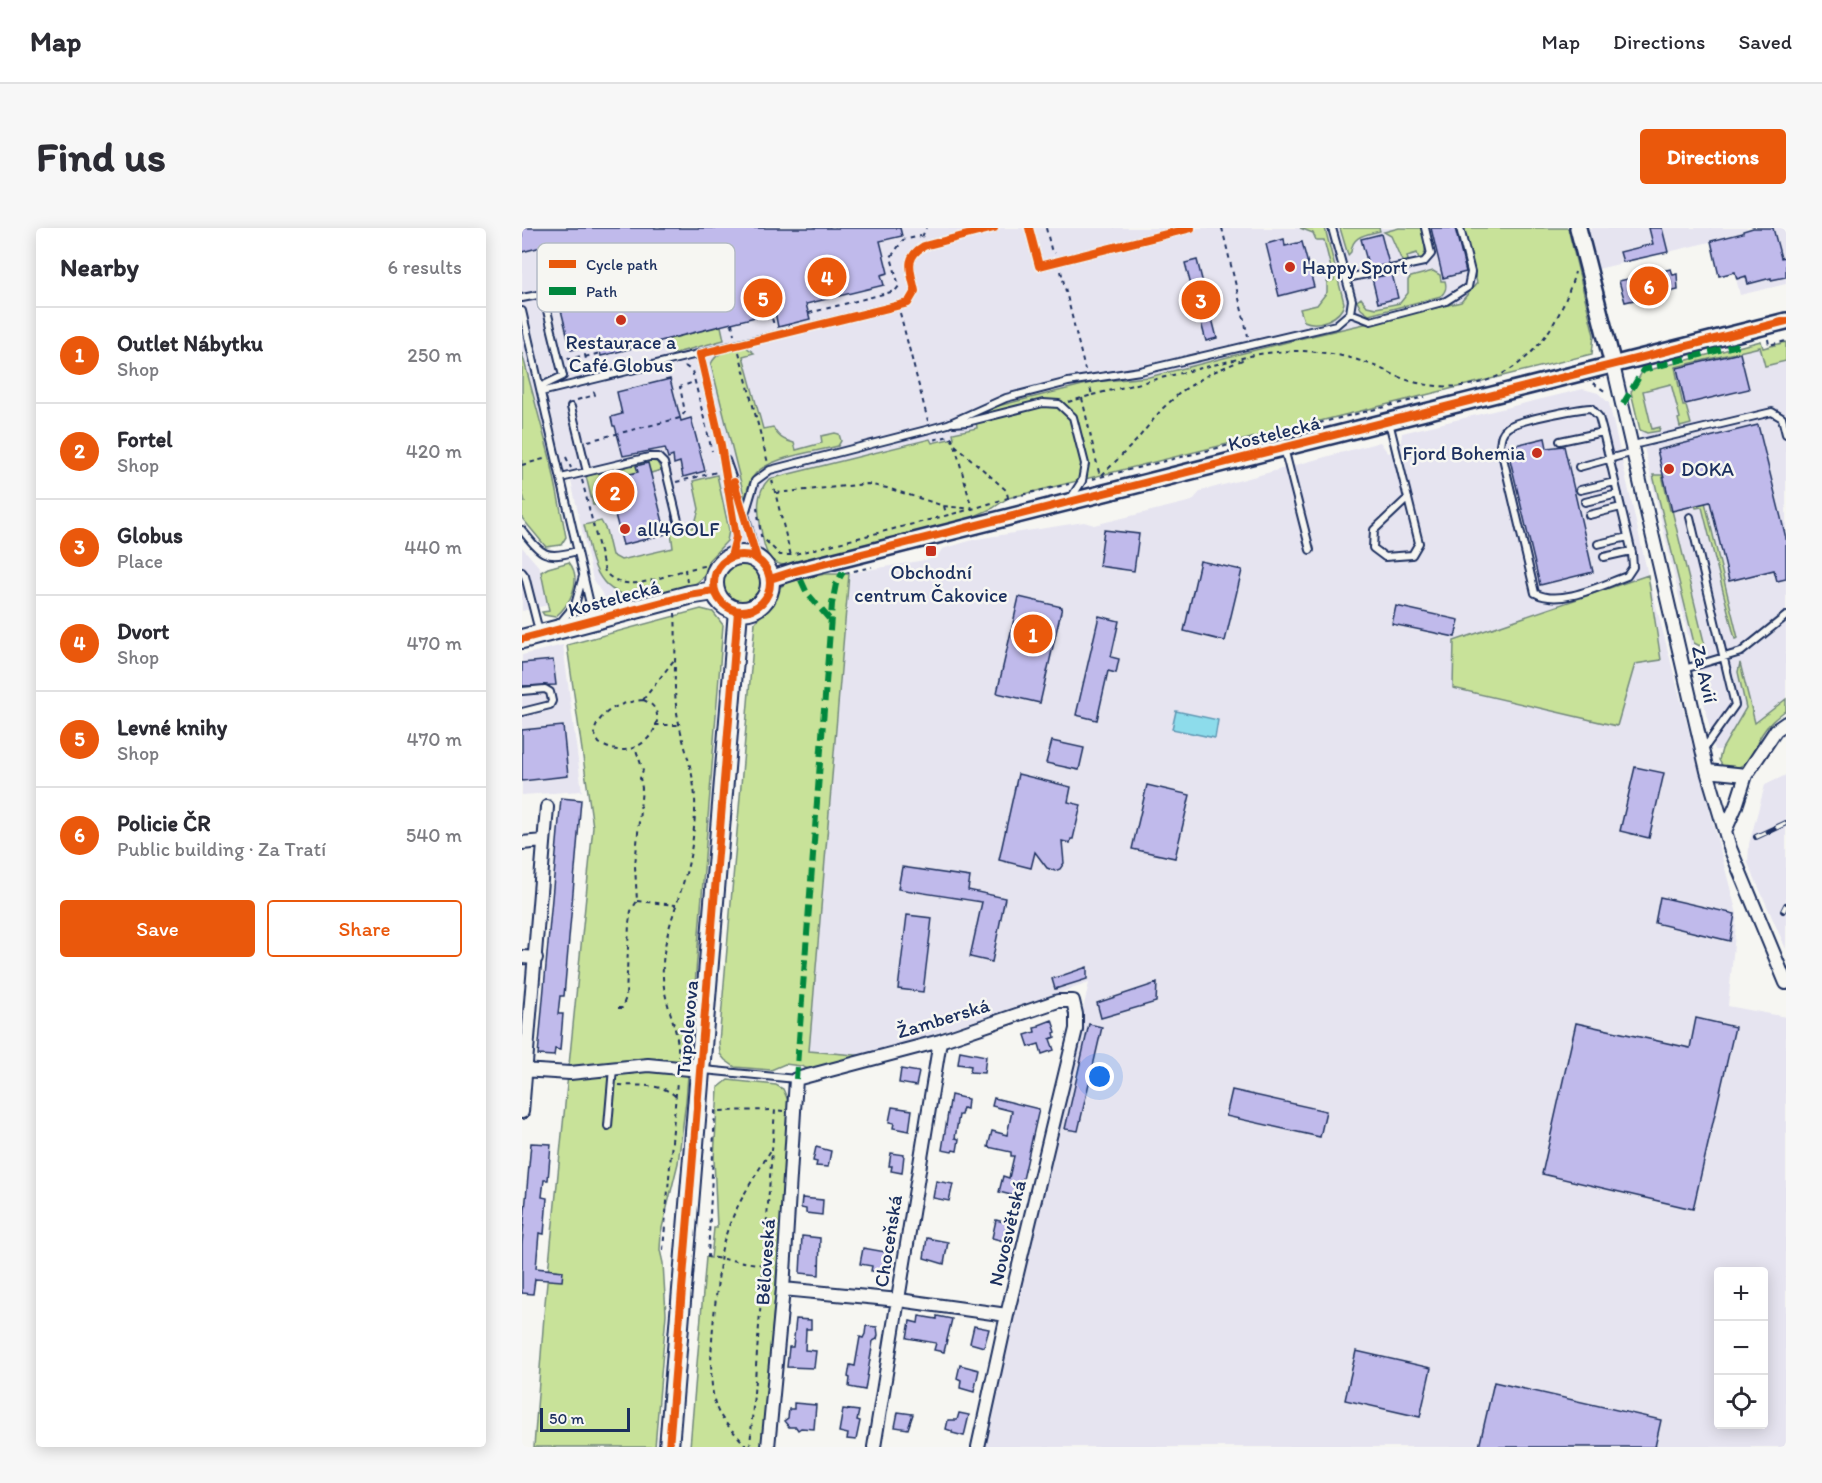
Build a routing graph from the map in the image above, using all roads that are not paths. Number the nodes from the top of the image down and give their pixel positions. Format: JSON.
{"nodes":[{"id":1,"x":994,"y":228,"type":"edge"},
{"id":2,"x":1029,"y":228,"type":"edge"},
{"id":3,"x":1191,"y":228,"type":"edge"},
{"id":4,"x":1332,"y":228,"type":"edge"},
{"id":5,"x":1425,"y":228,"type":"edge"},
{"id":6,"x":1460,"y":228,"type":"edge"},
{"id":7,"x":1578,"y":228,"type":"edge"},
{"id":8,"x":1347,"y":279,"type":"junction"},
{"id":9,"x":537,"y":295,"type":"edge"},
{"id":10,"x":522,"y":298,"type":"edge"},
{"id":11,"x":522,"y":311,"type":"edge"},
{"id":12,"x":547,"y":312,"type":"edge"},
{"id":13,"x":1350,"y":313,"type":"junction"},
{"id":14,"x":1786,"y":321,"type":"edge"},
{"id":15,"x":700,"y":354,"type":"junction"},
{"id":16,"x":1613,"y":365,"type":"junction"},
{"id":17,"x":540,"y":389,"type":"junction"},
{"id":18,"x":571,"y":407,"type":"dead end"},
{"id":19,"x":1389,"y":421,"type":"junction"},
{"id":20,"x":948,"y":424,"type":"junction"},
{"id":21,"x":1603,"y":432,"type":"junction"},
{"id":22,"x":1786,"y":434,"type":"edge"},
{"id":23,"x":1560,"y":441,"type":"dead end"},
{"id":24,"x":721,"y":445,"type":"junction"},
{"id":25,"x":1284,"y":448,"type":"junction"},
{"id":26,"x":1634,"y":448,"type":"junction"},
{"id":27,"x":1610,"y":458,"type":"junction"},
{"id":28,"x":1579,"y":467,"type":"dead end"},
{"id":29,"x":583,"y":473,"type":"junction"},
{"id":30,"x":561,"y":478,"type":"junction"},
{"id":31,"x":1615,"y":482,"type":"junction"},
{"id":32,"x":1580,"y":490,"type":"dead end"},
{"id":33,"x":1618,"y":494,"type":"junction"},
{"id":34,"x":1408,"y":498,"type":"junction"},
{"id":35,"x":1068,"y":502,"type":"junction"},
{"id":36,"x":1585,"y":502,"type":"dead end"},
{"id":37,"x":1621,"y":507,"type":"junction"},
{"id":38,"x":745,"y":514,"type":"junction"},
{"id":39,"x":1589,"y":515,"type":"dead end"},
{"id":40,"x":1690,"y":518,"type":"dead end"},
{"id":41,"x":680,"y":529,"type":"dead end"},
{"id":42,"x":522,"y":530,"type":"edge"},
{"id":43,"x":1628,"y":537,"type":"junction"},
{"id":44,"x":1598,"y":544,"type":"dead end"},
{"id":45,"x":1310,"y":550,"type":"dead end"},
{"id":46,"x":1631,"y":550,"type":"junction"},
{"id":47,"x":577,"y":551,"type":"junction"},
{"id":48,"x":731,"y":557,"type":"junction"},
{"id":49,"x":1604,"y":557,"type":"dead end"},
{"id":50,"x":757,"y":559,"type":"junction"},
{"id":51,"x":522,"y":572,"type":"edge"},
{"id":52,"x":583,"y":576,"type":"junction"},
{"id":53,"x":770,"y":579,"type":"junction"},
{"id":54,"x":714,"y":591,"type":"junction"},
{"id":55,"x":738,"y":611,"type":"junction"},
{"id":56,"x":1786,"y":616,"type":"edge"},
{"id":57,"x":593,"y":621,"type":"junction"},
{"id":58,"x":535,"y":636,"type":"edge"},
{"id":59,"x":1723,"y":656,"type":"junction"},
{"id":60,"x":1684,"y":669,"type":"junction"},
{"id":61,"x":522,"y":691,"type":"edge"},
{"id":62,"x":522,"y":712,"type":"edge"},
{"id":63,"x":1786,"y":723,"type":"edge"},
{"id":64,"x":1702,"y":751,"type":"junction"},
{"id":65,"x":1707,"y":771,"type":"junction"},
{"id":66,"x":1746,"y":775,"type":"junction"},
{"id":67,"x":547,"y":807,"type":"dead end"},
{"id":68,"x":1725,"y":831,"type":"junction"},
{"id":69,"x":543,"y":841,"type":"junction"},
{"id":70,"x":522,"y":843,"type":"edge"},
{"id":71,"x":522,"y":957,"type":"edge"},
{"id":72,"x":536,"y":958,"type":"junction"},
{"id":73,"x":1786,"y":983,"type":"edge"},
{"id":74,"x":1076,"y":1029,"type":"joint"},
{"id":75,"x":940,"y":1041,"type":"junction"},
{"id":76,"x":613,"y":1068,"type":"junction"},
{"id":77,"x":700,"y":1070,"type":"junction"},
{"id":78,"x":524,"y":1071,"type":"edge"},
{"id":79,"x":796,"y":1079,"type":"junction"},
{"id":80,"x":522,"y":1112,"type":"edge"},
{"id":81,"x":608,"y":1126,"type":"dead end"},
{"id":82,"x":783,"y":1289,"type":"junction"},
{"id":83,"x":899,"y":1300,"type":"junction"},
{"id":84,"x":1007,"y":1315,"type":"junction"},
{"id":85,"x":669,"y":1447,"type":"edge"},
{"id":86,"x":768,"y":1447,"type":"edge"},
{"id":87,"x":874,"y":1447,"type":"edge"},
{"id":88,"x":978,"y":1447,"type":"edge"}],
"edges":[{"from":1,"to":15,"type":"lane"},
{"from":2,"to":3,"type":"lane"},
{"from":4,"to":8,"type":"lane"},
{"from":5,"to":8,"type":"lane"},
{"from":6,"to":13,"type":"lane"},
{"from":7,"to":16,"type":"street"},
{"from":8,"to":13,"type":"lane"},
{"from":9,"to":10,"type":"lane"},
{"from":11,"to":17,"type":"lane"},
{"from":12,"to":17,"type":"lane"},
{"from":13,"to":20,"type":"lane"},
{"from":14,"to":16,"type":"street","name":"Kostelecká"},
{"from":15,"to":17,"type":"lane"},
{"from":15,"to":24,"type":"lane"},
{"from":16,"to":19,"type":"street","name":"Kostelecká"},
{"from":16,"to":26,"type":"street","name":"Za Avií"},
{"from":17,"to":30,"type":"lane"},
{"from":18,"to":29,"type":"lane"},
{"from":19,"to":25,"type":"street","name":"Kostelecká"},
{"from":19,"to":34,"type":"lane"},
{"from":20,"to":35,"type":"lane"},
{"from":20,"to":38,"type":"lane"},
{"from":21,"to":23,"type":"lane"},
{"from":21,"to":27,"type":"lane"},
{"from":21,"to":46,"type":"lane"},
{"from":22,"to":26,"type":"lane"},
{"from":24,"to":38,"type":"lane"},
{"from":24,"to":48,"type":"lane"},
{"from":25,"to":35,"type":"street","name":"Kostelecká"},
{"from":25,"to":45,"type":"lane"},
{"from":26,"to":27,"type":"lane"},
{"from":26,"to":60,"type":"street","name":"Za Avií"},
{"from":27,"to":28,"type":"lane"},
{"from":27,"to":31,"type":"lane"},
{"from":29,"to":30,"type":"lane"},
{"from":29,"to":41,"type":"lane"},
{"from":30,"to":47,"type":"lane"},
{"from":31,"to":32,"type":"lane"},
{"from":31,"to":33,"type":"lane"},
{"from":33,"to":36,"type":"lane"},
{"from":33,"to":37,"type":"lane"},
{"from":34,"to":34,"type":"lane"},
{"from":35,"to":53,"type":"street","name":"Kostelecká"},
{"from":37,"to":39,"type":"lane"},
{"from":37,"to":43,"type":"lane"},
{"from":38,"to":50,"type":"lane"},
{"from":40,"to":59,"type":"lane"},
{"from":42,"to":47,"type":"lane"},
{"from":43,"to":44,"type":"lane"},
{"from":43,"to":46,"type":"lane"},
{"from":46,"to":49,"type":"lane"},
{"from":47,"to":52,"type":"lane"},
{"from":48,"to":50,"type":"main road"},
{"from":48,"to":54,"type":"main road"},
{"from":50,"to":53,"type":"main road"},
{"from":51,"to":58,"type":"lane"},
{"from":52,"to":57,"type":"lane"},
{"from":52,"to":58,"type":"lane"},
{"from":53,"to":55,"type":"main road"},
{"from":54,"to":55,"type":"main road"},
{"from":54,"to":57,"type":"main road","name":"Kostelecká"},
{"from":55,"to":77,"type":"main road","name":"Tupolevova"},
{"from":56,"to":59,"type":"lane"},
{"from":57,"to":58,"type":"main road","name":"Kostelecká"},
{"from":59,"to":60,"type":"lane"},
{"from":59,"to":64,"type":"lane"},
{"from":60,"to":64,"type":"street","name":"Za Avií"},
{"from":61,"to":62,"type":"lane"},
{"from":63,"to":66,"type":"street"},
{"from":64,"to":65,"type":"street","name":"Za Avií"},
{"from":65,"to":66,"type":"street"},
{"from":65,"to":68,"type":"street","name":"Za Avií"},
{"from":66,"to":68,"type":"street"},
{"from":67,"to":69,"type":"street"},
{"from":68,"to":73,"type":"street","name":"Za Avií"},
{"from":69,"to":70,"type":"street"},
{"from":69,"to":72,"type":"street"},
{"from":71,"to":72,"type":"street"},
{"from":72,"to":78,"type":"street"},
{"from":74,"to":75,"type":"street","name":"Žamberská"},
{"from":74,"to":84,"type":"street","name":"Novosvětská"},
{"from":75,"to":79,"type":"street","name":"Žamberská"},
{"from":75,"to":83,"type":"street","name":"Choceňská"},
{"from":76,"to":77,"type":"street"},
{"from":76,"to":78,"type":"street"},
{"from":76,"to":81,"type":"lane"},
{"from":77,"to":79,"type":"lane"},
{"from":77,"to":85,"type":"main road","name":"Tupolevova"},
{"from":78,"to":80,"type":"street"},
{"from":79,"to":82,"type":"street","name":"Běloveská"},
{"from":82,"to":83,"type":"street"},
{"from":82,"to":86,"type":"street","name":"Běloveská"},
{"from":83,"to":84,"type":"street"},
{"from":83,"to":87,"type":"street","name":"Choceňská"},
{"from":84,"to":88,"type":"street","name":"Novosvětská"}]}
